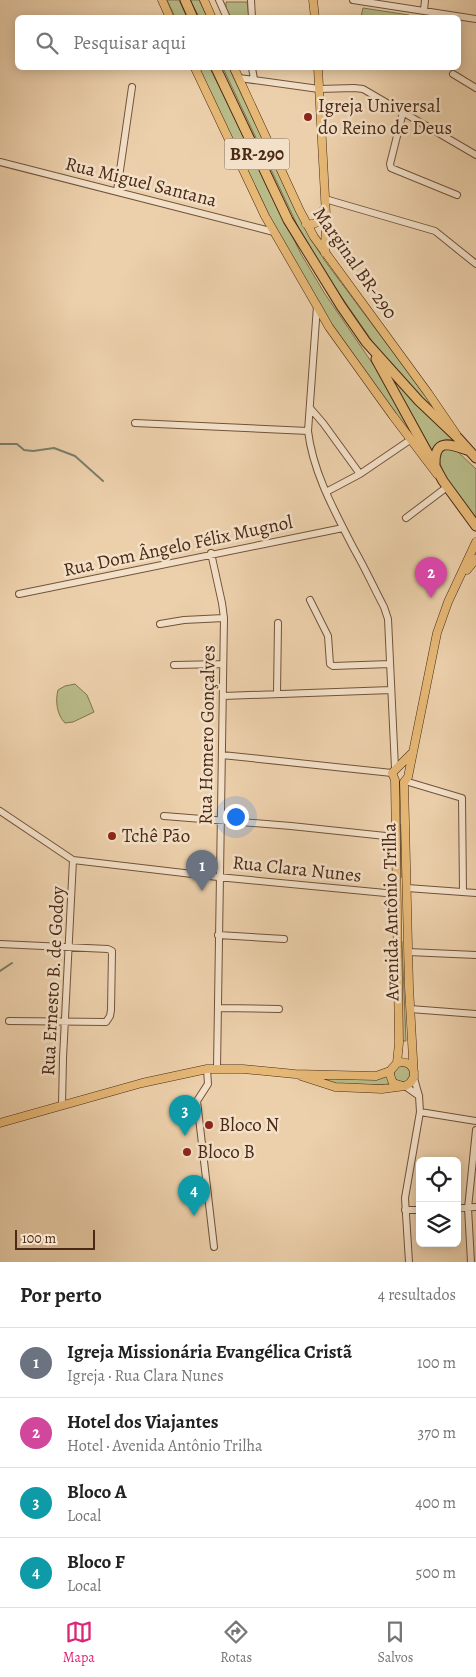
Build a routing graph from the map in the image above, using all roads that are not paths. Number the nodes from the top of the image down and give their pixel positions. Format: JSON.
{"nodes":[{"id":1,"x":162,"y":0,"type":"edge"},
{"id":2,"x":185,"y":0,"type":"edge"},
{"id":3,"x":204,"y":0,"type":"edge"},
{"id":4,"x":219,"y":0,"type":"edge"},
{"id":5,"x":251,"y":0,"type":"edge"},
{"id":6,"x":313,"y":0,"type":"edge"},
{"id":7,"x":352,"y":0,"type":"edge"},
{"id":8,"x":425,"y":0,"type":"edge"},
{"id":9,"x":424,"y":11,"type":"junction"},
{"id":10,"x":169,"y":15,"type":"edge"},
{"id":11,"x":192,"y":15,"type":"edge"},
{"id":12,"x":211,"y":15,"type":"edge"},
{"id":13,"x":226,"y":15,"type":"edge"},
{"id":14,"x":252,"y":15,"type":"edge"},
{"id":15,"x":314,"y":15,"type":"edge"},
{"id":16,"x":450,"y":15,"type":"edge"},
{"id":17,"x":461,"y":17,"type":"edge"},
{"id":18,"x":476,"y":19,"type":"edge"},
{"id":19,"x":196,"y":70,"type":"edge"},
{"id":20,"x":217,"y":70,"type":"edge"},
{"id":21,"x":235,"y":70,"type":"edge"},
{"id":22,"x":252,"y":70,"type":"edge"},
{"id":23,"x":318,"y":70,"type":"edge"},
{"id":24,"x":453,"y":74,"type":"dead end"},
{"id":25,"x":238,"y":78,"type":"junction"},
{"id":26,"x":254,"y":80,"type":"junction"},
{"id":27,"x":132,"y":87,"type":"dead end"},
{"id":28,"x":476,"y":88,"type":"edge"},
{"id":29,"x":319,"y":89,"type":"junction"},
{"id":30,"x":403,"y":112,"type":"junction"},
{"id":31,"x":476,"y":155,"type":"edge"},
{"id":32,"x":0,"y":162,"type":"edge"},
{"id":33,"x":117,"y":191,"type":"junction"},
{"id":34,"x":457,"y":195,"type":"dead end"},
{"id":35,"x":325,"y":202,"type":"junction"},
{"id":36,"x":306,"y":224,"type":"junction"},
{"id":37,"x":274,"y":232,"type":"junction"},
{"id":38,"x":325,"y":253,"type":"junction"},
{"id":39,"x":476,"y":264,"type":"edge"},
{"id":40,"x":317,"y":306,"type":"junction"},
{"id":41,"x":330,"y":327,"type":"junction"},
{"id":42,"x":315,"y":334,"type":"junction"},
{"id":43,"x":366,"y":342,"type":"junction"},
{"id":44,"x":310,"y":408,"type":"junction"},
{"id":45,"x":135,"y":423,"type":"dead end"},
{"id":46,"x":308,"y":431,"type":"junction"},
{"id":47,"x":458,"y":438,"type":"junction"},
{"id":48,"x":410,"y":440,"type":"junction"},
{"id":49,"x":469,"y":451,"type":"junction"},
{"id":50,"x":476,"y":458,"type":"edge"},
{"id":51,"x":435,"y":466,"type":"junction"},
{"id":52,"x":360,"y":474,"type":"junction"},
{"id":53,"x":445,"y":484,"type":"junction"},
{"id":54,"x":326,"y":492,"type":"junction"},
{"id":55,"x":406,"y":518,"type":"dead end"},
{"id":56,"x":476,"y":527,"type":"edge"},
{"id":57,"x":343,"y":528,"type":"junction"},
{"id":58,"x":476,"y":542,"type":"edge"},
{"id":59,"x":211,"y":554,"type":"junction"},
{"id":60,"x":476,"y":560,"type":"edge"},
{"id":61,"x":460,"y":577,"type":"junction"},
{"id":62,"x":20,"y":594,"type":"dead end"},
{"id":63,"x":310,"y":600,"type":"dead end"},
{"id":64,"x":224,"y":618,"type":"junction"},
{"id":65,"x":278,"y":623,"type":"dead end"},
{"id":66,"x":160,"y":624,"type":"dead end"},
{"id":67,"x":223,"y":664,"type":"junction"},
{"id":68,"x":390,"y":664,"type":"junction"},
{"id":69,"x":174,"y":665,"type":"dead end"},
{"id":70,"x":392,"y":690,"type":"junction"},
{"id":71,"x":277,"y":694,"type":"junction"},
{"id":72,"x":223,"y":696,"type":"junction"},
{"id":73,"x":413,"y":752,"type":"junction"},
{"id":74,"x":222,"y":755,"type":"junction"},
{"id":75,"x":396,"y":772,"type":"junction"},
{"id":76,"x":406,"y":779,"type":"junction"},
{"id":77,"x":0,"y":811,"type":"edge"},
{"id":78,"x":164,"y":816,"type":"dead end"},
{"id":79,"x":221,"y":820,"type":"junction"},
{"id":80,"x":395,"y":837,"type":"junction"},
{"id":81,"x":73,"y":860,"type":"junction"},
{"id":82,"x":220,"y":877,"type":"junction"},
{"id":83,"x":407,"y":888,"type":"junction"},
{"id":84,"x":463,"y":892,"type":"junction"},
{"id":85,"x":476,"y":893,"type":"edge"},
{"id":86,"x":396,"y":894,"type":"junction"},
{"id":87,"x":218,"y":935,"type":"junction"},
{"id":88,"x":284,"y":939,"type":"dead end"},
{"id":89,"x":0,"y":944,"type":"edge"},
{"id":90,"x":69,"y":946,"type":"junction"},
{"id":91,"x":408,"y":952,"type":"junction"},
{"id":92,"x":476,"y":955,"type":"edge"},
{"id":93,"x":218,"y":1008,"type":"junction"},
{"id":94,"x":279,"y":1009,"type":"dead end"},
{"id":95,"x":410,"y":1009,"type":"junction"},
{"id":96,"x":476,"y":1014,"type":"edge"},
{"id":97,"x":9,"y":1021,"type":"dead end"},
{"id":98,"x":65,"y":1022,"type":"junction"},
{"id":99,"x":397,"y":1063,"type":"junction"},
{"id":100,"x":216,"y":1068,"type":"junction"},
{"id":101,"x":207,"y":1069,"type":"junction"},
{"id":102,"x":390,"y":1071,"type":"junction"},
{"id":103,"x":295,"y":1074,"type":"junction"},
{"id":104,"x":414,"y":1075,"type":"junction"},
{"id":105,"x":404,"y":1086,"type":"junction"},
{"id":106,"x":420,"y":1096,"type":"junction"},
{"id":107,"x":62,"y":1104,"type":"junction"},
{"id":108,"x":420,"y":1112,"type":"junction"},
{"id":109,"x":476,"y":1121,"type":"edge"},
{"id":110,"x":0,"y":1123,"type":"edge"},
{"id":111,"x":476,"y":1130,"type":"edge"},
{"id":112,"x":476,"y":1207,"type":"edge"},
{"id":113,"x":461,"y":1208,"type":"edge"},
{"id":114,"x":468,"y":1208,"type":"junction"},
{"id":115,"x":405,"y":1210,"type":"junction"},
{"id":116,"x":416,"y":1210,"type":"edge"},
{"id":117,"x":214,"y":1247,"type":"dead end"},
{"id":118,"x":409,"y":1262,"type":"edge"},
{"id":119,"x":471,"y":1262,"type":"edge"}],
"edges":[{"from":1,"to":10,"type":"main road"},
{"from":2,"to":11,"type":"highway"},
{"from":3,"to":12,"type":"main road"},
{"from":4,"to":13,"type":"street"},
{"from":5,"to":14,"type":"street"},
{"from":6,"to":15,"type":"main road"},
{"from":7,"to":9,"type":"street"},
{"from":8,"to":9,"type":"street"},
{"from":9,"to":16,"type":"street"},
{"from":17,"to":18,"type":"street"},
{"from":19,"to":37,"type":"main road"},
{"from":20,"to":43,"type":"highway","number":"BR-290"},
{"from":21,"to":25,"type":"main road","name":"Marginal BR-290"},
{"from":22,"to":26,"type":"street"},
{"from":23,"to":29,"type":"main road"},
{"from":24,"to":28,"type":"street"},
{"from":25,"to":26,"type":"street"},
{"from":25,"to":36,"type":"main road","name":"Marginal BR-290"},
{"from":26,"to":29,"type":"street"},
{"from":27,"to":33,"type":"street"},
{"from":29,"to":30,"type":"street"},
{"from":29,"to":35,"type":"main road"},
{"from":30,"to":31,"type":"street"},
{"from":30,"to":34,"type":"street"},
{"from":32,"to":33,"type":"street","name":"Rua Miguel Santana"},
{"from":33,"to":37,"type":"street","name":"Rua Miguel Santana"},
{"from":35,"to":36,"type":"main road"},
{"from":35,"to":38,"type":"main road"},
{"from":35,"to":39,"type":"street"},
{"from":36,"to":38,"type":"main road","name":"Marginal BR-290"},
{"from":37,"to":40,"type":"main road"},
{"from":38,"to":47,"type":"main road","name":"Marginal BR-290"},
{"from":40,"to":41,"type":"main road"},
{"from":40,"to":42,"type":"street"},
{"from":41,"to":42,"type":"street"},
{"from":41,"to":48,"type":"main road"},
{"from":42,"to":44,"type":"street"},
{"from":43,"to":47,"type":"highway","number":"BR-290"},
{"from":43,"to":51,"type":"highway","number":"BR-290"},
{"from":44,"to":46,"type":"street"},
{"from":44,"to":52,"type":"street"},
{"from":45,"to":46,"type":"street"},
{"from":46,"to":54,"type":"street"},
{"from":47,"to":49,"type":"highway","number":"BR-290"},
{"from":48,"to":52,"type":"street"},
{"from":48,"to":53,"type":"main road"},
{"from":49,"to":50,"type":"highway","number":"BR-290"},
{"from":49,"to":51,"type":"highway"},
{"from":51,"to":53,"type":"highway","number":"BR-290"},
{"from":52,"to":54,"type":"street"},
{"from":53,"to":55,"type":"street"},
{"from":53,"to":56,"type":"highway","number":"BR-290"},
{"from":54,"to":57,"type":"street"},
{"from":57,"to":59,"type":"street","name":"Rua Dom Ângelo Félix Mugnol"},
{"from":57,"to":68,"type":"street"},
{"from":58,"to":61,"type":"main road","name":"Avenida Antônio Trilha"},
{"from":59,"to":62,"type":"street","name":"Rua Dom Ângelo Félix Mugnol"},
{"from":59,"to":64,"type":"street","name":"Rua Homero Gonçalves"},
{"from":60,"to":61,"type":"main road","name":"Avenida Antônio Trilha"},
{"from":61,"to":73,"type":"main road","name":"Avenida Antônio Trilha"},
{"from":63,"to":68,"type":"street"},
{"from":64,"to":66,"type":"street"},
{"from":64,"to":67,"type":"street","name":"Rua Homero Gonçalves"},
{"from":65,"to":71,"type":"street"},
{"from":67,"to":69,"type":"street"},
{"from":67,"to":72,"type":"street","name":"Rua Homero Gonçalves"},
{"from":68,"to":70,"type":"street"},
{"from":70,"to":71,"type":"street"},
{"from":70,"to":75,"type":"street"},
{"from":71,"to":72,"type":"street"},
{"from":72,"to":74,"type":"street","name":"Rua Homero Gonçalves"},
{"from":73,"to":75,"type":"main road","name":"Avenida Antônio Trilha"},
{"from":73,"to":76,"type":"main road","name":"Avenida Antônio Trilha"},
{"from":74,"to":75,"type":"street"},
{"from":74,"to":79,"type":"street","name":"Rua Homero Gonçalves"},
{"from":75,"to":76,"type":"main road"},
{"from":75,"to":76,"type":"main road"},
{"from":75,"to":80,"type":"main road","name":"Avenida Antônio Trilha"},
{"from":76,"to":83,"type":"main road","name":"Avenida Antônio Trilha"},
{"from":76,"to":84,"type":"street"},
{"from":77,"to":81,"type":"street","name":"Rua Clara Nunes"},
{"from":78,"to":79,"type":"street"},
{"from":79,"to":80,"type":"street"},
{"from":79,"to":82,"type":"street","name":"Rua Homero Gonçalves"},
{"from":80,"to":86,"type":"main road","name":"Avenida Antônio Trilha"},
{"from":81,"to":82,"type":"street","name":"Rua Clara Nunes"},
{"from":81,"to":90,"type":"street","name":"Rua Ernesto B. de Godoy"},
{"from":82,"to":86,"type":"street","name":"Rua Clara Nunes"},
{"from":82,"to":87,"type":"street","name":"Rua Homero Gonçalves"},
{"from":83,"to":84,"type":"street"},
{"from":83,"to":91,"type":"main road","name":"Avenida Antônio Trilha"},
{"from":84,"to":85,"type":"street"},
{"from":86,"to":99,"type":"main road","name":"Avenida Antônio Trilha"},
{"from":87,"to":88,"type":"street"},
{"from":87,"to":93,"type":"street","name":"Rua Homero Gonçalves"},
{"from":89,"to":90,"type":"street"},
{"from":90,"to":98,"type":"street","name":"Rua Ernesto B. de Godoy"},
{"from":90,"to":98,"type":"street"},
{"from":91,"to":92,"type":"street"},
{"from":91,"to":95,"type":"main road","name":"Avenida Antônio Trilha"},
{"from":93,"to":94,"type":"street"},
{"from":93,"to":100,"type":"street","name":"Rua Homero Gonçalves"},
{"from":95,"to":96,"type":"street"},
{"from":95,"to":104,"type":"main road","name":"Avenida Antônio Trilha"},
{"from":97,"to":98,"type":"street"},
{"from":98,"to":107,"type":"street","name":"Rua Ernesto B. de Godoy"},
{"from":99,"to":102,"type":"main road"},
{"from":99,"to":104,"type":"main road"},
{"from":100,"to":101,"type":"main road"},
{"from":100,"to":103,"type":"main road"},
{"from":101,"to":107,"type":"main road"},
{"from":101,"to":117,"type":"street"},
{"from":102,"to":103,"type":"main road"},
{"from":102,"to":105,"type":"main road"},
{"from":103,"to":105,"type":"main road"},
{"from":104,"to":105,"type":"main road"},
{"from":104,"to":106,"type":"street"},
{"from":105,"to":106,"type":"street"},
{"from":106,"to":108,"type":"street"},
{"from":107,"to":110,"type":"main road"},
{"from":108,"to":109,"type":"street"},
{"from":108,"to":115,"type":"street"},
{"from":111,"to":114,"type":"street"},
{"from":112,"to":114,"type":"street"},
{"from":113,"to":114,"type":"street"},
{"from":114,"to":119,"type":"street"},
{"from":115,"to":116,"type":"street"},
{"from":115,"to":118,"type":"street"}]}
